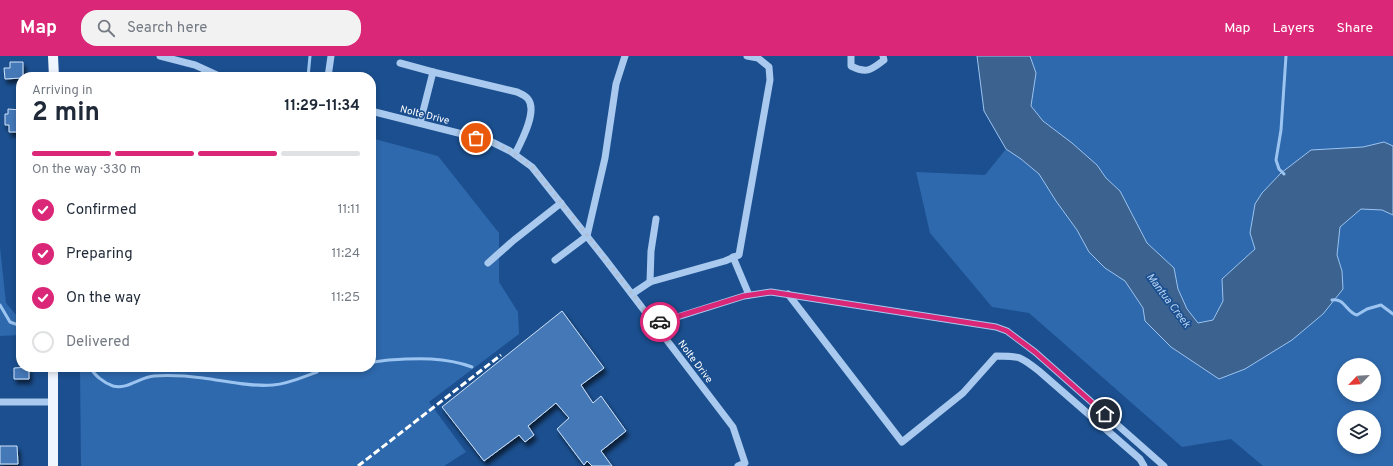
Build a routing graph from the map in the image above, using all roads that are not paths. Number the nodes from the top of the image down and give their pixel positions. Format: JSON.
{"nodes":[{"id":1,"x":53,"y":56,"type":"edge"},
{"id":2,"x":160,"y":56,"type":"edge"},
{"id":3,"x":331,"y":56,"type":"edge"},
{"id":4,"x":625,"y":56,"type":"edge"},
{"id":5,"x":747,"y":56,"type":"edge"},
{"id":6,"x":851,"y":56,"type":"edge"},
{"id":7,"x":883,"y":56,"type":"edge"},
{"id":8,"x":400,"y":63,"type":"dead end"},
{"id":9,"x":54,"y":72,"type":"edge"},
{"id":10,"x":212,"y":72,"type":"edge"},
{"id":11,"x":329,"y":72,"type":"edge"},
{"id":12,"x":433,"y":72,"type":"junction"},
{"id":13,"x":376,"y":112,"type":"edge"},
{"id":14,"x":420,"y":123,"type":"junction"},
{"id":15,"x":515,"y":154,"type":"junction"},
{"id":16,"x":561,"y":203,"type":"junction"},
{"id":17,"x":656,"y":219,"type":"dead end"},
{"id":18,"x":587,"y":236,"type":"junction"},
{"id":19,"x":733,"y":257,"type":"junction"},
{"id":20,"x":555,"y":260,"type":"dead end"},
{"id":21,"x":488,"y":263,"type":"dead end"},
{"id":22,"x":650,"y":282,"type":"junction"},
{"id":23,"x":632,"y":294,"type":"junction"},
{"id":24,"x":788,"y":294,"type":"junction"},
{"id":25,"x":749,"y":295,"type":"junction"},
{"id":26,"x":655,"y":324,"type":"junction"},
{"id":27,"x":53,"y":372,"type":"edge"},
{"id":28,"x":0,"y":402,"type":"edge"},
{"id":29,"x":53,"y":402,"type":"junction"},
{"id":30,"x":742,"y":465,"type":"edge"},
{"id":31,"x":53,"y":466,"type":"edge"},
{"id":32,"x":1144,"y":466,"type":"edge"},
{"id":33,"x":1164,"y":466,"type":"edge"}],
"edges":[{"from":1,"to":9,"type":"main road"},
{"from":2,"to":10,"type":"street"},
{"from":3,"to":11,"type":"street"},
{"from":4,"to":18,"type":"street"},
{"from":5,"to":19,"type":"street"},
{"from":6,"to":7,"type":"street"},
{"from":8,"to":12,"type":"street"},
{"from":12,"to":14,"type":"street"},
{"from":12,"to":15,"type":"street"},
{"from":13,"to":14,"type":"street","name":"Nolte Drive"},
{"from":14,"to":15,"type":"street","name":"Nolte Drive"},
{"from":15,"to":16,"type":"street","name":"Nolte Drive"},
{"from":16,"to":18,"type":"street","name":"Nolte Drive"},
{"from":16,"to":21,"type":"street"},
{"from":17,"to":22,"type":"street"},
{"from":18,"to":20,"type":"street"},
{"from":18,"to":23,"type":"street","name":"Nolte Drive"},
{"from":19,"to":22,"type":"street"},
{"from":19,"to":25,"type":"street"},
{"from":22,"to":23,"type":"street"},
{"from":23,"to":26,"type":"street","name":"Nolte Drive"},
{"from":24,"to":25,"type":"street"},
{"from":24,"to":32,"type":"street"},
{"from":24,"to":33,"type":"street"},
{"from":25,"to":26,"type":"street"},
{"from":26,"to":30,"type":"street","name":"Nolte Drive"},
{"from":27,"to":29,"type":"main road"},
{"from":28,"to":29,"type":"street"},
{"from":29,"to":31,"type":"main road"}]}
